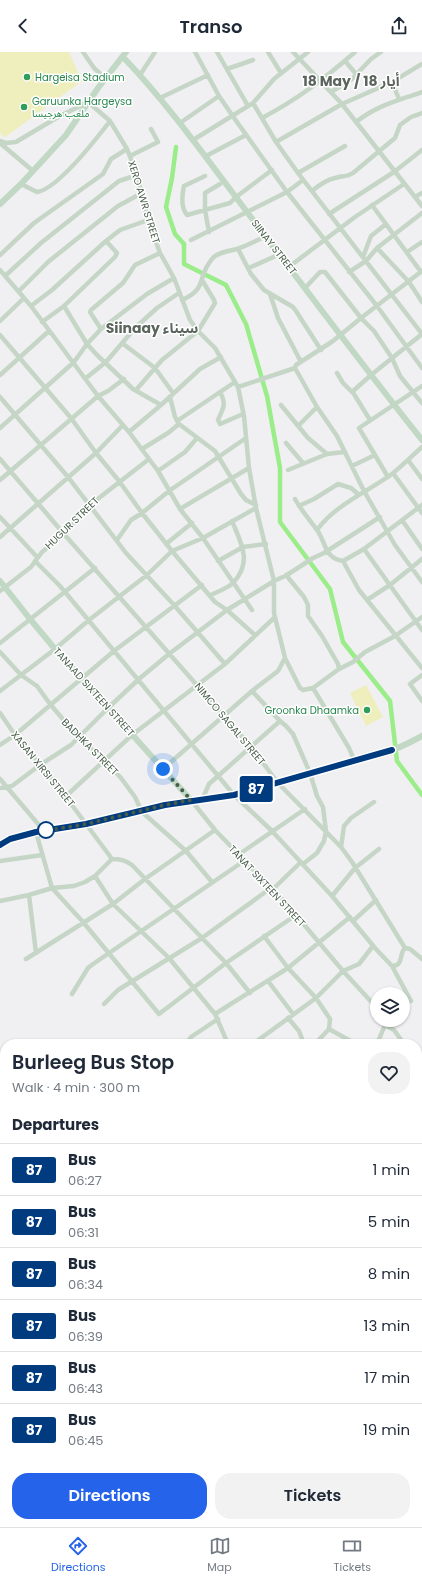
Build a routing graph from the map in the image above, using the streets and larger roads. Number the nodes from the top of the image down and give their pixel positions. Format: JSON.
{"nodes":[{"id":1,"x":83,"y":52,"type":"edge"},
{"id":2,"x":155,"y":52,"type":"edge"},
{"id":3,"x":195,"y":52,"type":"edge"},
{"id":4,"x":217,"y":52,"type":"edge"},
{"id":5,"x":268,"y":52,"type":"edge"},
{"id":6,"x":293,"y":52,"type":"edge"},
{"id":7,"x":308,"y":52,"type":"edge"},
{"id":8,"x":354,"y":52,"type":"edge"},
{"id":9,"x":381,"y":52,"type":"edge"},
{"id":10,"x":124,"y":55,"type":"edge"},
{"id":11,"x":298,"y":58,"type":"junction"},
{"id":12,"x":253,"y":60,"type":"dead end"},
{"id":13,"x":345,"y":61,"type":"junction"},
{"id":14,"x":422,"y":64,"type":"edge"},
{"id":15,"x":227,"y":69,"type":"junction"},
{"id":16,"x":281,"y":73,"type":"junction"},
{"id":17,"x":356,"y":74,"type":"junction"},
{"id":18,"x":140,"y":75,"type":"junction"},
{"id":19,"x":208,"y":75,"type":"junction"},
{"id":20,"x":106,"y":79,"type":"junction"},
{"id":21,"x":321,"y":82,"type":"junction"},
{"id":22,"x":392,"y":82,"type":"junction"},
{"id":23,"x":331,"y":92,"type":"junction"},
{"id":24,"x":422,"y":92,"type":"edge"},
{"id":25,"x":219,"y":96,"type":"junction"},
{"id":26,"x":160,"y":98,"type":"junction"},
{"id":27,"x":399,"y":99,"type":"junction"},
{"id":28,"x":88,"y":102,"type":"junction"},
{"id":29,"x":253,"y":103,"type":"junction"},
{"id":30,"x":342,"y":104,"type":"junction"},
{"id":31,"x":248,"y":106,"type":"junction"},
{"id":32,"x":422,"y":113,"type":"edge"},
{"id":33,"x":232,"y":115,"type":"junction"},
{"id":34,"x":262,"y":118,"type":"junction"},
{"id":35,"x":110,"y":121,"type":"junction"},
{"id":36,"x":356,"y":122,"type":"junction"},
{"id":37,"x":180,"y":123,"type":"junction"},
{"id":38,"x":151,"y":129,"type":"dead end"},
{"id":39,"x":246,"y":134,"type":"junction"},
{"id":40,"x":193,"y":140,"type":"junction"},
{"id":41,"x":0,"y":142,"type":"edge"},
{"id":42,"x":276,"y":142,"type":"junction"},
{"id":43,"x":345,"y":146,"type":"dead end"},
{"id":44,"x":127,"y":149,"type":"junction"},
{"id":45,"x":422,"y":150,"type":"edge"},
{"id":46,"x":379,"y":153,"type":"junction"},
{"id":47,"x":130,"y":156,"type":"junction"},
{"id":48,"x":206,"y":156,"type":"junction"},
{"id":49,"x":272,"y":170,"type":"junction"},
{"id":50,"x":33,"y":171,"type":"junction"},
{"id":51,"x":394,"y":172,"type":"junction"},
{"id":52,"x":298,"y":173,"type":"junction"},
{"id":53,"x":137,"y":175,"type":"junction"},
{"id":54,"x":205,"y":176,"type":"dead end"},
{"id":55,"x":304,"y":180,"type":"junction"},
{"id":56,"x":21,"y":184,"type":"junction"},
{"id":57,"x":220,"y":184,"type":"dead end"},
{"id":58,"x":404,"y":184,"type":"junction"},
{"id":59,"x":312,"y":190,"type":"junction"},
{"id":60,"x":287,"y":192,"type":"junction"},
{"id":61,"x":142,"y":193,"type":"junction"},
{"id":62,"x":422,"y":193,"type":"edge"},
{"id":63,"x":236,"y":197,"type":"junction"},
{"id":64,"x":415,"y":198,"type":"junction"},
{"id":65,"x":0,"y":204,"type":"edge"},
{"id":66,"x":372,"y":205,"type":"junction"},
{"id":67,"x":422,"y":206,"type":"edge"},
{"id":68,"x":205,"y":210,"type":"junction"},
{"id":69,"x":247,"y":212,"type":"junction"},
{"id":70,"x":422,"y":212,"type":"edge"},
{"id":71,"x":329,"y":214,"type":"junction"},
{"id":72,"x":148,"y":220,"type":"junction"},
{"id":73,"x":386,"y":224,"type":"junction"},
{"id":74,"x":340,"y":228,"type":"junction"},
{"id":75,"x":209,"y":232,"type":"junction"},
{"id":76,"x":394,"y":234,"type":"junction"},
{"id":77,"x":266,"y":236,"type":"junction"},
{"id":78,"x":191,"y":240,"type":"dead end"},
{"id":79,"x":324,"y":240,"type":"junction"},
{"id":80,"x":106,"y":241,"type":"junction"},
{"id":81,"x":422,"y":242,"type":"edge"},
{"id":82,"x":377,"y":248,"type":"junction"},
{"id":83,"x":238,"y":249,"type":"junction"},
{"id":84,"x":407,"y":252,"type":"junction"},
{"id":85,"x":160,"y":253,"type":"junction"},
{"id":86,"x":280,"y":254,"type":"junction"},
{"id":87,"x":0,"y":255,"type":"edge"},
{"id":88,"x":365,"y":259,"type":"junction"},
{"id":89,"x":290,"y":266,"type":"junction"},
{"id":90,"x":249,"y":268,"type":"junction"},
{"id":91,"x":0,"y":270,"type":"edge"},
{"id":92,"x":349,"y":272,"type":"junction"},
{"id":93,"x":422,"y":272,"type":"edge"},
{"id":94,"x":5,"y":276,"type":"junction"},
{"id":95,"x":174,"y":278,"type":"junction"},
{"id":96,"x":202,"y":278,"type":"junction"},
{"id":97,"x":409,"y":282,"type":"junction"},
{"id":98,"x":305,"y":288,"type":"junction"},
{"id":99,"x":19,"y":291,"type":"junction"},
{"id":100,"x":179,"y":293,"type":"junction"},
{"id":101,"x":270,"y":294,"type":"junction"},
{"id":102,"x":392,"y":295,"type":"junction"},
{"id":103,"x":24,"y":298,"type":"junction"},
{"id":104,"x":182,"y":300,"type":"junction"},
{"id":105,"x":422,"y":302,"type":"edge"},
{"id":106,"x":31,"y":306,"type":"junction"},
{"id":107,"x":64,"y":306,"type":"junction"},
{"id":108,"x":376,"y":306,"type":"junction"},
{"id":109,"x":361,"y":318,"type":"junction"},
{"id":110,"x":0,"y":321,"type":"edge"},
{"id":111,"x":42,"y":322,"type":"junction"},
{"id":112,"x":101,"y":329,"type":"junction"},
{"id":113,"x":49,"y":331,"type":"junction"},
{"id":114,"x":198,"y":331,"type":"junction"},
{"id":115,"x":422,"y":334,"type":"edge"},
{"id":116,"x":0,"y":335,"type":"edge"},
{"id":117,"x":340,"y":335,"type":"junction"},
{"id":118,"x":122,"y":343,"type":"junction"},
{"id":119,"x":87,"y":344,"type":"junction"},
{"id":120,"x":406,"y":346,"type":"junction"},
{"id":121,"x":321,"y":350,"type":"junction"},
{"id":122,"x":221,"y":357,"type":"junction"},
{"id":123,"x":19,"y":358,"type":"junction"},
{"id":124,"x":392,"y":358,"type":"junction"},
{"id":125,"x":74,"y":362,"type":"junction"},
{"id":126,"x":106,"y":362,"type":"junction"},
{"id":127,"x":301,"y":362,"type":"junction"},
{"id":128,"x":155,"y":368,"type":"junction"},
{"id":129,"x":295,"y":368,"type":"junction"},
{"id":130,"x":422,"y":368,"type":"edge"},
{"id":131,"x":337,"y":373,"type":"dead end"},
{"id":132,"x":371,"y":375,"type":"junction"},
{"id":133,"x":0,"y":376,"type":"edge"},
{"id":134,"x":86,"y":378,"type":"junction"},
{"id":135,"x":124,"y":379,"type":"junction"},
{"id":136,"x":235,"y":382,"type":"junction"},
{"id":137,"x":422,"y":386,"type":"edge"},
{"id":138,"x":238,"y":387,"type":"junction"},
{"id":139,"x":45,"y":388,"type":"junction"},
{"id":140,"x":136,"y":390,"type":"junction"},
{"id":141,"x":220,"y":392,"type":"junction"},
{"id":142,"x":352,"y":392,"type":"junction"},
{"id":143,"x":414,"y":392,"type":"junction"},
{"id":144,"x":171,"y":395,"type":"junction"},
{"id":145,"x":98,"y":396,"type":"junction"},
{"id":146,"x":0,"y":397,"type":"edge"},
{"id":147,"x":422,"y":403,"type":"edge"},
{"id":148,"x":281,"y":404,"type":"dead end"},
{"id":149,"x":161,"y":405,"type":"junction"},
{"id":150,"x":394,"y":405,"type":"junction"},
{"id":151,"x":317,"y":407,"type":"junction"},
{"id":152,"x":15,"y":414,"type":"junction"},
{"id":153,"x":243,"y":414,"type":"junction"},
{"id":154,"x":71,"y":418,"type":"junction"},
{"id":155,"x":370,"y":420,"type":"junction"},
{"id":156,"x":178,"y":422,"type":"junction"},
{"id":157,"x":123,"y":425,"type":"junction"},
{"id":158,"x":298,"y":426,"type":"junction"},
{"id":159,"x":0,"y":428,"type":"edge"},
{"id":160,"x":129,"y":432,"type":"junction"},
{"id":161,"x":197,"y":438,"type":"junction"},
{"id":162,"x":246,"y":438,"type":"junction"},
{"id":163,"x":422,"y":440,"type":"edge"},
{"id":164,"x":286,"y":443,"type":"dead end"},
{"id":165,"x":40,"y":446,"type":"junction"},
{"id":166,"x":422,"y":447,"type":"edge"},
{"id":167,"x":142,"y":449,"type":"junction"},
{"id":168,"x":344,"y":452,"type":"junction"},
{"id":169,"x":96,"y":453,"type":"junction"},
{"id":170,"x":327,"y":454,"type":"junction"},
{"id":171,"x":374,"y":455,"type":"junction"},
{"id":172,"x":220,"y":458,"type":"junction"},
{"id":173,"x":0,"y":459,"type":"edge"},
{"id":174,"x":149,"y":459,"type":"junction"},
{"id":175,"x":408,"y":460,"type":"junction"},
{"id":176,"x":303,"y":463,"type":"junction"},
{"id":177,"x":352,"y":466,"type":"junction"},
{"id":178,"x":250,"y":468,"type":"junction"},
{"id":179,"x":288,"y":470,"type":"dead end"},
{"id":180,"x":10,"y":471,"type":"junction"},
{"id":181,"x":158,"y":471,"type":"junction"},
{"id":182,"x":393,"y":473,"type":"junction"},
{"id":183,"x":68,"y":477,"type":"junction"},
{"id":184,"x":388,"y":477,"type":"junction"},
{"id":185,"x":232,"y":478,"type":"junction"},
{"id":186,"x":422,"y":479,"type":"edge"},
{"id":187,"x":0,"y":480,"type":"edge"},
{"id":188,"x":120,"y":481,"type":"junction"},
{"id":189,"x":364,"y":490,"type":"junction"},
{"id":190,"x":168,"y":491,"type":"junction"},
{"id":191,"x":358,"y":494,"type":"junction"},
{"id":192,"x":295,"y":499,"type":"dead end"},
{"id":193,"x":38,"y":503,"type":"junction"},
{"id":194,"x":90,"y":505,"type":"junction"},
{"id":195,"x":299,"y":506,"type":"junction"},
{"id":196,"x":256,"y":507,"type":"junction"},
{"id":197,"x":420,"y":507,"type":"edge"},
{"id":198,"x":180,"y":509,"type":"junction"},
{"id":199,"x":142,"y":513,"type":"junction"},
{"id":200,"x":422,"y":513,"type":"edge"},
{"id":201,"x":0,"y":517,"type":"edge"},
{"id":202,"x":380,"y":517,"type":"junction"},
{"id":203,"x":402,"y":520,"type":"junction"},
{"id":204,"x":232,"y":522,"type":"junction"},
{"id":205,"x":192,"y":524,"type":"junction"},
{"id":206,"x":9,"y":528,"type":"junction"},
{"id":207,"x":317,"y":530,"type":"junction"},
{"id":208,"x":388,"y":530,"type":"junction"},
{"id":209,"x":64,"y":534,"type":"junction"},
{"id":210,"x":0,"y":537,"type":"edge"},
{"id":211,"x":203,"y":538,"type":"junction"},
{"id":212,"x":117,"y":540,"type":"junction"},
{"id":213,"x":166,"y":544,"type":"junction"},
{"id":214,"x":266,"y":544,"type":"junction"},
{"id":215,"x":243,"y":547,"type":"junction"},
{"id":216,"x":364,"y":549,"type":"junction"},
{"id":217,"x":422,"y":549,"type":"edge"},
{"id":218,"x":172,"y":551,"type":"junction"},
{"id":219,"x":326,"y":551,"type":"junction"},
{"id":220,"x":36,"y":559,"type":"junction"},
{"id":221,"x":422,"y":559,"type":"edge"},
{"id":222,"x":218,"y":561,"type":"junction"},
{"id":223,"x":343,"y":562,"type":"junction"},
{"id":224,"x":412,"y":567,"type":"junction"},
{"id":225,"x":95,"y":568,"type":"junction"},
{"id":226,"x":147,"y":575,"type":"junction"},
{"id":227,"x":286,"y":575,"type":"junction"},
{"id":228,"x":0,"y":581,"type":"edge"},
{"id":229,"x":274,"y":581,"type":"junction"},
{"id":230,"x":422,"y":582,"type":"edge"},
{"id":231,"x":232,"y":583,"type":"junction"},
{"id":232,"x":202,"y":585,"type":"junction"},
{"id":233,"x":390,"y":586,"type":"junction"},
{"id":234,"x":3,"y":589,"type":"edge"},
{"id":235,"x":66,"y":592,"type":"junction"},
{"id":236,"x":211,"y":595,"type":"junction"},
{"id":237,"x":119,"y":597,"type":"junction"},
{"id":238,"x":244,"y":599,"type":"junction"},
{"id":239,"x":367,"y":600,"type":"junction"},
{"id":240,"x":174,"y":605,"type":"junction"},
{"id":241,"x":227,"y":610,"type":"junction"},
{"id":242,"x":252,"y":610,"type":"dead end"},
{"id":243,"x":275,"y":617,"type":"junction"},
{"id":244,"x":422,"y":617,"type":"edge"},
{"id":245,"x":30,"y":620,"type":"junction"},
{"id":246,"x":89,"y":620,"type":"junction"},
{"id":247,"x":415,"y":621,"type":"junction"},
{"id":248,"x":146,"y":628,"type":"junction"},
{"id":249,"x":422,"y":630,"type":"edge"},
{"id":250,"x":198,"y":632,"type":"junction"},
{"id":251,"x":255,"y":635,"type":"junction"},
{"id":252,"x":396,"y":636,"type":"junction"},
{"id":253,"x":0,"y":643,"type":"edge"},
{"id":254,"x":55,"y":649,"type":"junction"},
{"id":255,"x":114,"y":651,"type":"junction"},
{"id":256,"x":0,"y":652,"type":"edge"},
{"id":257,"x":169,"y":654,"type":"junction"},
{"id":258,"x":285,"y":658,"type":"junction"},
{"id":259,"x":225,"y":664,"type":"junction"},
{"id":260,"x":339,"y":668,"type":"junction"},
{"id":261,"x":422,"y":668,"type":"edge"},
{"id":262,"x":21,"y":675,"type":"junction"},
{"id":263,"x":422,"y":675,"type":"edge"},
{"id":264,"x":81,"y":678,"type":"junction"},
{"id":265,"x":139,"y":679,"type":"junction"},
{"id":266,"x":197,"y":686,"type":"junction"},
{"id":267,"x":312,"y":688,"type":"junction"},
{"id":268,"x":0,"y":691,"type":"edge"},
{"id":269,"x":252,"y":691,"type":"junction"},
{"id":270,"x":422,"y":701,"type":"edge"},
{"id":271,"x":50,"y":704,"type":"junction"},
{"id":272,"x":108,"y":708,"type":"junction"},
{"id":273,"x":165,"y":711,"type":"junction"},
{"id":274,"x":0,"y":713,"type":"edge"},
{"id":275,"x":224,"y":716,"type":"junction"},
{"id":276,"x":280,"y":721,"type":"junction"},
{"id":277,"x":15,"y":735,"type":"junction"},
{"id":278,"x":132,"y":735,"type":"junction"},
{"id":279,"x":422,"y":736,"type":"edge"},
{"id":280,"x":79,"y":738,"type":"junction"},
{"id":281,"x":192,"y":744,"type":"junction"},
{"id":282,"x":0,"y":745,"type":"edge"},
{"id":283,"x":252,"y":747,"type":"junction"},
{"id":284,"x":104,"y":760,"type":"junction"},
{"id":285,"x":354,"y":760,"type":"junction"},
{"id":286,"x":40,"y":765,"type":"junction"},
{"id":287,"x":163,"y":769,"type":"junction"},
{"id":288,"x":310,"y":772,"type":"junction"},
{"id":289,"x":218,"y":776,"type":"junction"},
{"id":290,"x":0,"y":779,"type":"edge"},
{"id":291,"x":278,"y":783,"type":"junction"},
{"id":292,"x":0,"y":788,"type":"edge"},
{"id":293,"x":7,"y":788,"type":"junction"},
{"id":294,"x":234,"y":795,"type":"junction"},
{"id":295,"x":65,"y":797,"type":"junction"},
{"id":296,"x":191,"y":800,"type":"junction"},
{"id":297,"x":202,"y":800,"type":"junction"},
{"id":298,"x":374,"y":802,"type":"dead end"},
{"id":299,"x":305,"y":809,"type":"junction"},
{"id":300,"x":142,"y":812,"type":"junction"},
{"id":301,"x":86,"y":824,"type":"junction"},
{"id":302,"x":215,"y":830,"type":"junction"},
{"id":303,"x":44,"y":831,"type":"junction"},
{"id":304,"x":272,"y":831,"type":"junction"},
{"id":305,"x":326,"y":831,"type":"junction"},
{"id":306,"x":36,"y":832,"type":"junction"},
{"id":307,"x":1,"y":841,"type":"edge"},
{"id":308,"x":341,"y":847,"type":"junction"},
{"id":309,"x":379,"y":850,"type":"dead end"},
{"id":310,"x":186,"y":851,"type":"junction"},
{"id":311,"x":42,"y":855,"type":"junction"},
{"id":312,"x":238,"y":855,"type":"junction"},
{"id":313,"x":112,"y":859,"type":"junction"},
{"id":314,"x":0,"y":861,"type":"edge"},
{"id":315,"x":244,"y":861,"type":"junction"},
{"id":316,"x":302,"y":863,"type":"junction"},
{"id":317,"x":355,"y":868,"type":"junction"},
{"id":318,"x":95,"y":876,"type":"junction"},
{"id":319,"x":145,"y":879,"type":"junction"},
{"id":320,"x":212,"y":882,"type":"junction"},
{"id":321,"x":52,"y":888,"type":"junction"},
{"id":322,"x":272,"y":888,"type":"junction"},
{"id":323,"x":29,"y":895,"type":"junction"},
{"id":324,"x":332,"y":896,"type":"junction"},
{"id":325,"x":376,"y":900,"type":"junction"},
{"id":326,"x":0,"y":901,"type":"edge"},
{"id":327,"x":113,"y":904,"type":"junction"},
{"id":328,"x":173,"y":908,"type":"junction"},
{"id":329,"x":296,"y":915,"type":"junction"},
{"id":330,"x":351,"y":919,"type":"junction"},
{"id":331,"x":83,"y":922,"type":"junction"},
{"id":332,"x":141,"y":931,"type":"junction"},
{"id":333,"x":264,"y":936,"type":"junction"},
{"id":334,"x":202,"y":938,"type":"junction"},
{"id":335,"x":320,"y":943,"type":"junction"},
{"id":336,"x":373,"y":946,"type":"junction"},
{"id":337,"x":405,"y":948,"type":"junction"},
{"id":338,"x":36,"y":952,"type":"junction"},
{"id":339,"x":109,"y":954,"type":"junction"},
{"id":340,"x":169,"y":958,"type":"junction"},
{"id":341,"x":422,"y":958,"type":"edge"},
{"id":342,"x":26,"y":959,"type":"dead end"},
{"id":343,"x":226,"y":963,"type":"junction"},
{"id":344,"x":392,"y":966,"type":"junction"},
{"id":345,"x":288,"y":968,"type":"junction"},
{"id":346,"x":343,"y":971,"type":"junction"},
{"id":347,"x":132,"y":981,"type":"junction"},
{"id":348,"x":268,"y":981,"type":"junction"},
{"id":349,"x":192,"y":987,"type":"junction"},
{"id":350,"x":250,"y":993,"type":"junction"},
{"id":351,"x":72,"y":994,"type":"dead end"},
{"id":352,"x":316,"y":998,"type":"junction"},
{"id":353,"x":370,"y":1000,"type":"edge"},
{"id":354,"x":411,"y":1001,"type":"dead end"},
{"id":355,"x":104,"y":1004,"type":"dead end"},
{"id":356,"x":215,"y":1014,"type":"junction"},
{"id":357,"x":293,"y":1014,"type":"junction"},
{"id":358,"x":288,"y":1018,"type":"junction"},
{"id":359,"x":218,"y":1019,"type":"junction"},
{"id":360,"x":383,"y":1027,"type":"edge"},
{"id":361,"x":391,"y":1027,"type":"edge"},
{"id":362,"x":329,"y":1029,"type":"junction"},
{"id":363,"x":190,"y":1039,"type":"edge"},
{"id":364,"x":226,"y":1039,"type":"edge"},
{"id":365,"x":260,"y":1039,"type":"edge"},
{"id":366,"x":302,"y":1039,"type":"edge"},
{"id":367,"x":320,"y":1039,"type":"edge"},
{"id":368,"x":347,"y":1039,"type":"edge"},
{"id":369,"x":379,"y":1039,"type":"edge"},
{"id":370,"x":400,"y":1039,"type":"edge"}],
"edges":[{"from":1,"to":20,"type":"street"},
{"from":2,"to":18,"type":"street"},
{"from":3,"to":19,"type":"street"},
{"from":4,"to":15,"type":"street"},
{"from":5,"to":16,"type":"street"},
{"from":6,"to":11,"type":"street"},
{"from":7,"to":11,"type":"street"},
{"from":8,"to":13,"type":"street"},
{"from":9,"to":17,"type":"street"},
{"from":10,"to":18,"type":"street","name":"SIINAY STREET"},
{"from":10,"to":20,"type":"street"},
{"from":11,"to":16,"type":"street"},
{"from":11,"to":21,"type":"street"},
{"from":12,"to":15,"type":"street"},
{"from":13,"to":17,"type":"street"},
{"from":13,"to":21,"type":"street"},
{"from":14,"to":22,"type":"street"},
{"from":15,"to":31,"type":"street"},
{"from":16,"to":29,"type":"street"},
{"from":17,"to":23,"type":"street"},
{"from":18,"to":26,"type":"street","name":"SIINAY STREET"},
{"from":19,"to":25,"type":"street"},
{"from":19,"to":26,"type":"street"},
{"from":20,"to":28,"type":"street"},
{"from":21,"to":23,"type":"street"},
{"from":21,"to":34,"type":"street"},
{"from":22,"to":27,"type":"street"},
{"from":22,"to":30,"type":"street"},
{"from":23,"to":30,"type":"street"},
{"from":24,"to":27,"type":"street"},
{"from":25,"to":33,"type":"street"},
{"from":25,"to":37,"type":"street"},
{"from":26,"to":37,"type":"street","name":"SIINAY STREET"},
{"from":27,"to":36,"type":"street"},
{"from":28,"to":35,"type":"street","name":"XERO AWR STREET"},
{"from":28,"to":41,"type":"street"},
{"from":28,"to":50,"type":"street"},
{"from":29,"to":31,"type":"street"},
{"from":29,"to":34,"type":"street"},
{"from":30,"to":36,"type":"street"},
{"from":30,"to":42,"type":"street"},
{"from":31,"to":33,"type":"street"},
{"from":32,"to":46,"type":"street"},
{"from":33,"to":39,"type":"street"},
{"from":33,"to":40,"type":"street"},
{"from":34,"to":42,"type":"street"},
{"from":35,"to":44,"type":"street","name":"XERO AWR STREET"},
{"from":35,"to":56,"type":"street"},
{"from":36,"to":46,"type":"street"},
{"from":37,"to":40,"type":"street","name":"SIINAY STREET"},
{"from":38,"to":47,"type":"street"},
{"from":39,"to":48,"type":"street"},
{"from":39,"to":49,"type":"street"},
{"from":40,"to":48,"type":"street","name":"SIINAY STREET"},
{"from":41,"to":50,"type":"street"},
{"from":42,"to":52,"type":"street"},
{"from":43,"to":52,"type":"street"},
{"from":44,"to":47,"type":"street","name":"XERO AWR STREET"},
{"from":44,"to":87,"type":"street"},
{"from":45,"to":51,"type":"street"},
{"from":46,"to":51,"type":"street"},
{"from":46,"to":59,"type":"street"},
{"from":47,"to":53,"type":"street","name":"XERO AWR STREET"},
{"from":48,"to":63,"type":"street","name":"SIINAY STREET"},
{"from":49,"to":60,"type":"street"},
{"from":49,"to":63,"type":"street"},
{"from":50,"to":56,"type":"street"},
{"from":51,"to":58,"type":"street"},
{"from":51,"to":71,"type":"street"},
{"from":52,"to":55,"type":"street"},
{"from":53,"to":61,"type":"street","name":"XERO AWR STREET"},
{"from":53,"to":94,"type":"street"},
{"from":54,"to":68,"type":"street"},
{"from":55,"to":59,"type":"street"},
{"from":55,"to":60,"type":"street"},
{"from":56,"to":65,"type":"street"},
{"from":57,"to":68,"type":"street"},
{"from":58,"to":64,"type":"street"},
{"from":58,"to":66,"type":"street"},
{"from":59,"to":71,"type":"street"},
{"from":60,"to":69,"type":"street"},
{"from":60,"to":79,"type":"street"},
{"from":61,"to":72,"type":"street","name":"XERO AWR STREET"},
{"from":61,"to":99,"type":"street"},
{"from":62,"to":64,"type":"street"},
{"from":63,"to":68,"type":"street"},
{"from":63,"to":69,"type":"street","name":"SIINAY STREET"},
{"from":64,"to":67,"type":"street"},
{"from":66,"to":73,"type":"street"},
{"from":66,"to":74,"type":"street"},
{"from":68,"to":75,"type":"street"},
{"from":69,"to":75,"type":"street"},
{"from":69,"to":77,"type":"street","name":"SIINAY STREET"},
{"from":70,"to":76,"type":"street"},
{"from":71,"to":74,"type":"street"},
{"from":72,"to":80,"type":"street"},
{"from":72,"to":85,"type":"street","name":"XERO AWR STREET"},
{"from":73,"to":76,"type":"street"},
{"from":73,"to":88,"type":"street"},
{"from":74,"to":79,"type":"street"},
{"from":74,"to":88,"type":"street"},
{"from":75,"to":78,"type":"street"},
{"from":76,"to":82,"type":"street"},
{"from":76,"to":84,"type":"street"},
{"from":77,"to":83,"type":"street"},
{"from":77,"to":86,"type":"street","name":"SIINAY STREET"},
{"from":79,"to":89,"type":"street"},
{"from":79,"to":92,"type":"street"},
{"from":80,"to":106,"type":"street"},
{"from":80,"to":107,"type":"street"},
{"from":81,"to":84,"type":"street"},
{"from":82,"to":88,"type":"street"},
{"from":82,"to":97,"type":"street"},
{"from":83,"to":90,"type":"street"},
{"from":83,"to":96,"type":"street"},
{"from":84,"to":93,"type":"street"},
{"from":85,"to":95,"type":"street","name":"XERO AWR STREET"},
{"from":85,"to":112,"type":"street"},
{"from":86,"to":89,"type":"street","name":"SIINAY STREET"},
{"from":86,"to":90,"type":"street"},
{"from":88,"to":92,"type":"street"},
{"from":88,"to":102,"type":"street"},
{"from":89,"to":98,"type":"street","name":"SIINAY STREET"},
{"from":90,"to":101,"type":"street"},
{"from":91,"to":94,"type":"street"},
{"from":92,"to":108,"type":"street"},
{"from":93,"to":97,"type":"street"},
{"from":94,"to":99,"type":"street"},
{"from":95,"to":100,"type":"street","name":"XERO AWR STREET"},
{"from":95,"to":112,"type":"street"},
{"from":96,"to":104,"type":"street"},
{"from":96,"to":114,"type":"street"},
{"from":97,"to":102,"type":"street"},
{"from":97,"to":105,"type":"street"},
{"from":98,"to":109,"type":"street"},
{"from":98,"to":117,"type":"street","name":"SIINAY STREET"},
{"from":99,"to":103,"type":"street"},
{"from":100,"to":104,"type":"street","name":"XERO AWR STREET"},
{"from":100,"to":118,"type":"street"},
{"from":101,"to":121,"type":"street"},
{"from":101,"to":127,"type":"street"},
{"from":102,"to":108,"type":"street"},
{"from":102,"to":115,"type":"street"},
{"from":103,"to":106,"type":"street"},
{"from":103,"to":110,"type":"street"},
{"from":104,"to":114,"type":"street","name":"XERO AWR STREET"},
{"from":106,"to":111,"type":"street"},
{"from":107,"to":111,"type":"street"},
{"from":107,"to":119,"type":"street"},
{"from":108,"to":109,"type":"street"},
{"from":108,"to":120,"type":"street"},
{"from":109,"to":117,"type":"street"},
{"from":109,"to":124,"type":"street"},
{"from":111,"to":113,"type":"street"},
{"from":112,"to":119,"type":"street"},
{"from":113,"to":123,"type":"street"},
{"from":113,"to":125,"type":"street"},
{"from":114,"to":122,"type":"street","name":"XERO AWR STREET"},
{"from":114,"to":128,"type":"street"},
{"from":115,"to":120,"type":"street"},
{"from":116,"to":123,"type":"street"},
{"from":117,"to":121,"type":"street"},
{"from":117,"to":132,"type":"street","name":"SIINAY STREET"},
{"from":118,"to":126,"type":"street"},
{"from":118,"to":128,"type":"street"},
{"from":119,"to":125,"type":"street"},
{"from":119,"to":126,"type":"street"},
{"from":120,"to":124,"type":"street"},
{"from":120,"to":130,"type":"street"},
{"from":121,"to":127,"type":"street"},
{"from":122,"to":136,"type":"street","name":"XERO AWR STREET"},
{"from":122,"to":144,"type":"street"},
{"from":123,"to":133,"type":"street"},
{"from":123,"to":139,"type":"street"},
{"from":124,"to":132,"type":"street"},
{"from":124,"to":143,"type":"street"},
{"from":125,"to":134,"type":"street"},
{"from":125,"to":139,"type":"street"},
{"from":126,"to":134,"type":"street"},
{"from":126,"to":135,"type":"street"},
{"from":127,"to":129,"type":"street"},
{"from":128,"to":140,"type":"street"},
{"from":128,"to":144,"type":"street"},
{"from":129,"to":138,"type":"street"},
{"from":129,"to":151,"type":"street"},
{"from":131,"to":142,"type":"street"},
{"from":132,"to":142,"type":"street"},
{"from":132,"to":150,"type":"street","name":"SIINAY STREET"},
{"from":134,"to":145,"type":"street"},
{"from":135,"to":140,"type":"street"},
{"from":135,"to":145,"type":"street"},
{"from":136,"to":138,"type":"street","name":"XERO AWR STREET"},
{"from":136,"to":141,"type":"street"},
{"from":137,"to":143,"type":"street"},
{"from":138,"to":153,"type":"street"},
{"from":139,"to":152,"type":"street"},
{"from":139,"to":154,"type":"street"},
{"from":140,"to":149,"type":"street"},
{"from":141,"to":153,"type":"street"},
{"from":141,"to":156,"type":"street"},
{"from":142,"to":155,"type":"street"},
{"from":143,"to":147,"type":"street"},
{"from":143,"to":150,"type":"street"},
{"from":144,"to":149,"type":"street"},
{"from":144,"to":156,"type":"street"},
{"from":145,"to":154,"type":"street"},
{"from":145,"to":157,"type":"street"},
{"from":146,"to":152,"type":"street"},
{"from":148,"to":158,"type":"street"},
{"from":149,"to":160,"type":"street"},
{"from":150,"to":155,"type":"street"},
{"from":150,"to":163,"type":"street","name":"SIINAY STREET"},
{"from":151,"to":158,"type":"street"},
{"from":151,"to":168,"type":"street"},
{"from":152,"to":159,"type":"street"},
{"from":152,"to":165,"type":"street"},
{"from":153,"to":162,"type":"street"},
{"from":154,"to":165,"type":"street"},
{"from":154,"to":169,"type":"street"},
{"from":155,"to":171,"type":"street"},
{"from":156,"to":161,"type":"street"},
{"from":156,"to":167,"type":"street"},
{"from":157,"to":160,"type":"street"},
{"from":157,"to":169,"type":"street"},
{"from":158,"to":170,"type":"street"},
{"from":160,"to":167,"type":"street"},
{"from":161,"to":172,"type":"street"},
{"from":161,"to":181,"type":"street"},
{"from":162,"to":172,"type":"street"},
{"from":162,"to":178,"type":"street"},
{"from":164,"to":176,"type":"street"},
{"from":165,"to":180,"type":"street"},
{"from":165,"to":183,"type":"street"},
{"from":166,"to":175,"type":"street"},
{"from":167,"to":174,"type":"street"},
{"from":168,"to":170,"type":"street"},
{"from":168,"to":177,"type":"street"},
{"from":169,"to":183,"type":"street"},
{"from":169,"to":188,"type":"street"},
{"from":170,"to":176,"type":"street"},
{"from":171,"to":177,"type":"street"},
{"from":171,"to":184,"type":"street"},
{"from":172,"to":185,"type":"street"},
{"from":172,"to":190,"type":"street"},
{"from":173,"to":180,"type":"street","name":"NIMCO SAGAL STREET"},
{"from":174,"to":181,"type":"street"},
{"from":174,"to":188,"type":"street","name":"HUGUR STREET"},
{"from":175,"to":182,"type":"street"},
{"from":175,"to":186,"type":"street"},
{"from":176,"to":179,"type":"street"},
{"from":177,"to":189,"type":"street"},
{"from":178,"to":185,"type":"street"},
{"from":178,"to":196,"type":"street"},
{"from":180,"to":187,"type":"street"},
{"from":180,"to":193,"type":"street","name":"NIMCO SAGAL STREET"},
{"from":181,"to":190,"type":"street"},
{"from":182,"to":184,"type":"street"},
{"from":182,"to":197,"type":"street"},
{"from":183,"to":193,"type":"street"},
{"from":183,"to":194,"type":"street"},
{"from":184,"to":189,"type":"street"},
{"from":185,"to":196,"type":"street"},
{"from":185,"to":198,"type":"street"},
{"from":188,"to":194,"type":"street","name":"HUGUR STREET"},
{"from":188,"to":199,"type":"street"},
{"from":189,"to":191,"type":"street"},
{"from":189,"to":202,"type":"street"},
{"from":190,"to":198,"type":"street"},
{"from":190,"to":199,"type":"street"},
{"from":191,"to":195,"type":"street"},
{"from":191,"to":207,"type":"street"},
{"from":192,"to":195,"type":"street"},
{"from":193,"to":206,"type":"street"},
{"from":193,"to":209,"type":"street","name":"NIMCO SAGAL STREET"},
{"from":194,"to":209,"type":"street","name":"HUGUR STREET"},
{"from":194,"to":212,"type":"street"},
{"from":195,"to":207,"type":"street"},
{"from":196,"to":204,"type":"street"},
{"from":196,"to":214,"type":"street"},
{"from":197,"to":200,"type":"street"},
{"from":197,"to":203,"type":"street"},
{"from":198,"to":205,"type":"street"},
{"from":199,"to":212,"type":"street"},
{"from":199,"to":213,"type":"street"},
{"from":201,"to":206,"type":"street"},
{"from":202,"to":208,"type":"street"},
{"from":202,"to":219,"type":"street"},
{"from":203,"to":208,"type":"street"},
{"from":203,"to":217,"type":"street"},
{"from":204,"to":211,"type":"street"},
{"from":204,"to":215,"type":"street"},
{"from":205,"to":211,"type":"street"},
{"from":205,"to":213,"type":"street"},
{"from":206,"to":210,"type":"street"},
{"from":206,"to":220,"type":"street"},
{"from":207,"to":219,"type":"street"},
{"from":208,"to":216,"type":"street"},
{"from":208,"to":224,"type":"street"},
{"from":209,"to":220,"type":"street","name":"HUGUR STREET"},
{"from":209,"to":225,"type":"street","name":"NIMCO SAGAL STREET"},
{"from":211,"to":218,"type":"street"},
{"from":211,"to":222,"type":"street"},
{"from":212,"to":226,"type":"street"},
{"from":213,"to":218,"type":"street"},
{"from":214,"to":215,"type":"street"},
{"from":214,"to":229,"type":"street"},
{"from":215,"to":222,"type":"street"},
{"from":215,"to":231,"type":"street"},
{"from":216,"to":223,"type":"street"},
{"from":216,"to":233,"type":"street"},
{"from":218,"to":226,"type":"street"},
{"from":218,"to":232,"type":"street"},
{"from":219,"to":223,"type":"street"},
{"from":219,"to":227,"type":"street"},
{"from":220,"to":234,"type":"street","name":"HUGUR STREET"},
{"from":220,"to":235,"type":"street"},
{"from":221,"to":224,"type":"street"},
{"from":222,"to":231,"type":"street"},
{"from":223,"to":239,"type":"street"},
{"from":224,"to":230,"type":"street"},
{"from":224,"to":233,"type":"street"},
{"from":225,"to":235,"type":"street"},
{"from":225,"to":237,"type":"street","name":"NIMCO SAGAL STREET"},
{"from":226,"to":237,"type":"street"},
{"from":226,"to":240,"type":"street"},
{"from":227,"to":229,"type":"street"},
{"from":227,"to":260,"type":"street"},
{"from":228,"to":234,"type":"street","name":"TANAAD SIXTEEN STREET"},
{"from":229,"to":238,"type":"street"},
{"from":229,"to":243,"type":"street"},
{"from":231,"to":236,"type":"street"},
{"from":231,"to":238,"type":"street"},
{"from":232,"to":236,"type":"street"},
{"from":232,"to":240,"type":"street"},
{"from":233,"to":239,"type":"street"},
{"from":233,"to":247,"type":"street"},
{"from":234,"to":245,"type":"street","name":"TANAAD SIXTEEN STREET"},
{"from":235,"to":245,"type":"street"},
{"from":235,"to":246,"type":"street"},
{"from":236,"to":241,"type":"street"},
{"from":237,"to":246,"type":"street"},
{"from":237,"to":248,"type":"street","name":"NIMCO SAGAL STREET"},
{"from":238,"to":241,"type":"street"},
{"from":238,"to":242,"type":"street"},
{"from":239,"to":252,"type":"street"},
{"from":240,"to":248,"type":"street"},
{"from":240,"to":250,"type":"street"},
{"from":241,"to":250,"type":"street"},
{"from":241,"to":251,"type":"street"},
{"from":243,"to":251,"type":"street"},
{"from":243,"to":258,"type":"street"},
{"from":244,"to":247,"type":"street"},
{"from":245,"to":253,"type":"street"},
{"from":245,"to":254,"type":"street","name":"TANAAD SIXTEEN STREET"},
{"from":246,"to":254,"type":"street"},
{"from":246,"to":255,"type":"street"},
{"from":247,"to":249,"type":"street"},
{"from":247,"to":252,"type":"street"},
{"from":248,"to":255,"type":"street"},
{"from":248,"to":257,"type":"street","name":"NIMCO SAGAL STREET"},
{"from":250,"to":257,"type":"street"},
{"from":250,"to":259,"type":"street"},
{"from":251,"to":259,"type":"street"},
{"from":252,"to":260,"type":"street"},
{"from":252,"to":261,"type":"street"},
{"from":254,"to":262,"type":"street"},
{"from":254,"to":264,"type":"street","name":"TANAAD SIXTEEN STREET"},
{"from":255,"to":264,"type":"street"},
{"from":255,"to":265,"type":"street"},
{"from":256,"to":262,"type":"street","name":"BADHKA STREET"},
{"from":257,"to":265,"type":"street"},
{"from":257,"to":266,"type":"street","name":"NIMCO SAGAL STREET"},
{"from":258,"to":267,"type":"street"},
{"from":258,"to":269,"type":"street"},
{"from":259,"to":266,"type":"street"},
{"from":260,"to":267,"type":"street"},
{"from":262,"to":268,"type":"street"},
{"from":262,"to":271,"type":"street","name":"BADHKA STREET"},
{"from":263,"to":270,"type":"street"},
{"from":264,"to":271,"type":"street"},
{"from":264,"to":272,"type":"street","name":"TANAAD SIXTEEN STREET"},
{"from":265,"to":272,"type":"street"},
{"from":265,"to":273,"type":"street"},
{"from":266,"to":273,"type":"street"},
{"from":266,"to":275,"type":"street","name":"NIMCO SAGAL STREET"},
{"from":267,"to":285,"type":"street"},
{"from":269,"to":275,"type":"street"},
{"from":269,"to":276,"type":"street"},
{"from":271,"to":277,"type":"street"},
{"from":271,"to":280,"type":"street","name":"BADHKA STREET"},
{"from":272,"to":278,"type":"street","name":"TANAAD SIXTEEN STREET"},
{"from":272,"to":280,"type":"street"},
{"from":273,"to":278,"type":"street"},
{"from":273,"to":281,"type":"street"},
{"from":274,"to":277,"type":"street","name":"XASAN XIRSI STREET"},
{"from":275,"to":281,"type":"street"},
{"from":275,"to":283,"type":"street","name":"NIMCO SAGAL STREET"},
{"from":276,"to":283,"type":"street"},
{"from":276,"to":288,"type":"street"},
{"from":277,"to":282,"type":"street"},
{"from":277,"to":286,"type":"street","name":"XASAN XIRSI STREET"},
{"from":278,"to":284,"type":"street"},
{"from":278,"to":287,"type":"street","name":"TANAAD SIXTEEN STREET"},
{"from":279,"to":285,"type":"street"},
{"from":280,"to":284,"type":"street","name":"BADHKA STREET"},
{"from":280,"to":286,"type":"street"},
{"from":281,"to":287,"type":"street"},
{"from":281,"to":289,"type":"street"},
{"from":283,"to":289,"type":"street"},
{"from":283,"to":291,"type":"street","name":"NIMCO SAGAL STREET"},
{"from":284,"to":295,"type":"street"},
{"from":284,"to":300,"type":"street","name":"BADHKA STREET"},
{"from":285,"to":288,"type":"street"},
{"from":286,"to":293,"type":"street"},
{"from":286,"to":295,"type":"street","name":"XASAN XIRSI STREET"},
{"from":287,"to":296,"type":"street","name":"TANAAD SIXTEEN STREET"},
{"from":288,"to":291,"type":"street"},
{"from":288,"to":305,"type":"street"},
{"from":289,"to":294,"type":"street"},
{"from":289,"to":297,"type":"street"},
{"from":290,"to":293,"type":"street"},
{"from":291,"to":294,"type":"street"},
{"from":291,"to":299,"type":"street","name":"NIMCO SAGAL STREET"},
{"from":292,"to":293,"type":"street"},
{"from":293,"to":303,"type":"street"},
{"from":294,"to":297,"type":"street"},
{"from":294,"to":304,"type":"street"},
{"from":295,"to":301,"type":"street","name":"XASAN XIRSI STREET"},
{"from":296,"to":297,"type":"street"},
{"from":296,"to":300,"type":"street"},
{"from":296,"to":302,"type":"street","name":"TANAT SIXTEEN STREET"},
{"from":298,"to":308,"type":"street"},
{"from":299,"to":304,"type":"street"},
{"from":299,"to":305,"type":"street","name":"NIMCO SAGAL STREET"},
{"from":300,"to":301,"type":"street"},
{"from":300,"to":310,"type":"street"},
{"from":301,"to":303,"type":"street"},
{"from":301,"to":313,"type":"street","name":"XASAN XIRSI STREET"},
{"from":302,"to":310,"type":"street"},
{"from":302,"to":312,"type":"street","name":"TANAT SIXTEEN STREET"},
{"from":303,"to":306,"type":"street"},
{"from":304,"to":312,"type":"street"},
{"from":304,"to":316,"type":"street"},
{"from":305,"to":308,"type":"street","name":"NIMCO SAGAL STREET"},
{"from":305,"to":316,"type":"street"},
{"from":306,"to":307,"type":"street"},
{"from":306,"to":311,"type":"street"},
{"from":308,"to":317,"type":"street","name":"NIMCO SAGAL STREET"},
{"from":309,"to":317,"type":"street"},
{"from":310,"to":319,"type":"street"},
{"from":310,"to":320,"type":"street"},
{"from":311,"to":314,"type":"street"},
{"from":311,"to":321,"type":"street"},
{"from":312,"to":315,"type":"street","name":"TANAT SIXTEEN STREET"},
{"from":313,"to":318,"type":"street"},
{"from":313,"to":319,"type":"street"},
{"from":315,"to":320,"type":"street"},
{"from":315,"to":322,"type":"street","name":"TANAT SIXTEEN STREET"},
{"from":316,"to":322,"type":"street"},
{"from":316,"to":324,"type":"street"},
{"from":317,"to":324,"type":"street"},
{"from":317,"to":325,"type":"street","name":"NIMCO SAGAL STREET"},
{"from":318,"to":321,"type":"street"},
{"from":318,"to":327,"type":"street"},
{"from":319,"to":327,"type":"street"},
{"from":319,"to":328,"type":"street"},
{"from":320,"to":328,"type":"street"},
{"from":321,"to":323,"type":"street"},
{"from":321,"to":331,"type":"street"},
{"from":322,"to":329,"type":"street","name":"TANAT SIXTEEN STREET"},
{"from":322,"to":334,"type":"street"},
{"from":323,"to":326,"type":"street"},
{"from":323,"to":338,"type":"street"},
{"from":324,"to":330,"type":"street"},
{"from":325,"to":330,"type":"street"},
{"from":325,"to":337,"type":"street","name":"NIMCO SAGAL STREET"},
{"from":327,"to":331,"type":"street"},
{"from":327,"to":332,"type":"street"},
{"from":328,"to":332,"type":"street"},
{"from":328,"to":334,"type":"street"},
{"from":329,"to":333,"type":"street"},
{"from":329,"to":335,"type":"street","name":"TANAT SIXTEEN STREET"},
{"from":330,"to":335,"type":"street"},
{"from":330,"to":336,"type":"street"},
{"from":331,"to":338,"type":"street"},
{"from":331,"to":339,"type":"street"},
{"from":332,"to":339,"type":"street"},
{"from":332,"to":340,"type":"street"},
{"from":333,"to":343,"type":"street"},
{"from":333,"to":345,"type":"street"},
{"from":334,"to":340,"type":"street"},
{"from":334,"to":343,"type":"street"},
{"from":335,"to":345,"type":"street"},
{"from":335,"to":346,"type":"street","name":"TANAT SIXTEEN STREET"},
{"from":336,"to":344,"type":"street"},
{"from":336,"to":346,"type":"street"},
{"from":337,"to":341,"type":"street"},
{"from":337,"to":344,"type":"street"},
{"from":338,"to":342,"type":"street"},
{"from":339,"to":347,"type":"street"},
{"from":339,"to":351,"type":"street"},
{"from":340,"to":347,"type":"street"},
{"from":340,"to":349,"type":"street"},
{"from":343,"to":349,"type":"street"},
{"from":343,"to":350,"type":"street"},
{"from":344,"to":354,"type":"street"},
{"from":345,"to":348,"type":"street"},
{"from":345,"to":352,"type":"street"},
{"from":346,"to":352,"type":"street"},
{"from":346,"to":353,"type":"street","name":"TANAT SIXTEEN STREET"},
{"from":347,"to":349,"type":"street"},
{"from":347,"to":355,"type":"street"},
{"from":348,"to":350,"type":"street"},
{"from":348,"to":357,"type":"street"},
{"from":349,"to":356,"type":"street"},
{"from":350,"to":356,"type":"street"},
{"from":352,"to":357,"type":"street"},
{"from":352,"to":362,"type":"street"},
{"from":356,"to":359,"type":"street"},
{"from":357,"to":358,"type":"street"},
{"from":358,"to":365,"type":"street"},
{"from":358,"to":366,"type":"street"},
{"from":359,"to":363,"type":"street"},
{"from":359,"to":364,"type":"street"},
{"from":360,"to":369,"type":"street"},
{"from":361,"to":370,"type":"street"},
{"from":362,"to":367,"type":"street"},
{"from":362,"to":368,"type":"street"}]}
